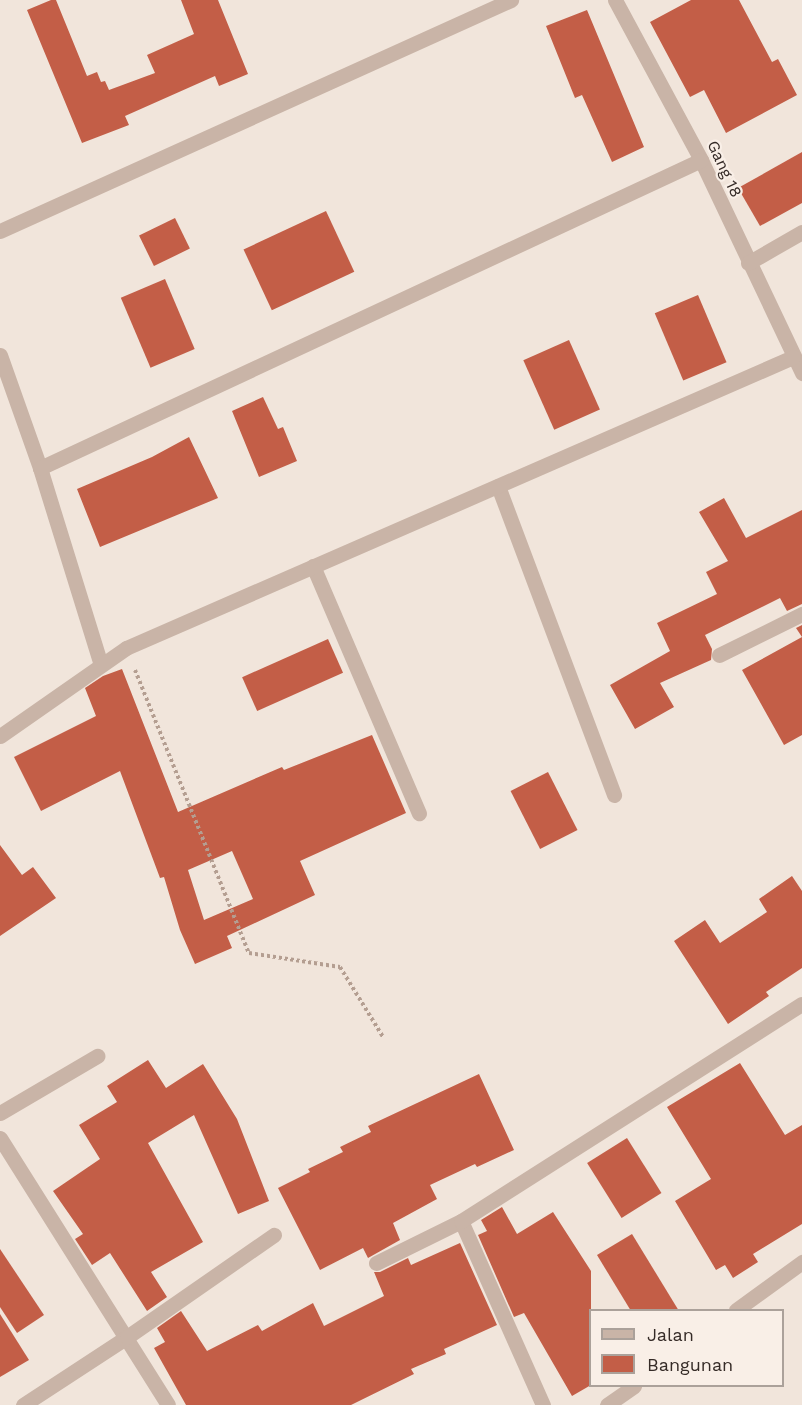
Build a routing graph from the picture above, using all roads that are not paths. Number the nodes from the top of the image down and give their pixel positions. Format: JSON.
{"nodes":[{"id":1,"x":511,"y":0,"type":"edge"},
{"id":2,"x":615,"y":0,"type":"edge"},
{"id":3,"x":701,"y":160,"type":"junction"},
{"id":4,"x":0,"y":231,"type":"edge"},
{"id":5,"x":802,"y":232,"type":"edge"},
{"id":6,"x":748,"y":263,"type":"junction"},
{"id":7,"x":0,"y":355,"type":"edge"},
{"id":8,"x":793,"y":357,"type":"junction"},
{"id":9,"x":802,"y":373,"type":"edge"},
{"id":10,"x":40,"y":468,"type":"junction"},
{"id":11,"x":498,"y":486,"type":"junction"},
{"id":12,"x":313,"y":566,"type":"junction"},
{"id":13,"x":802,"y":614,"type":"edge"},
{"id":14,"x":719,"y":655,"type":"dead end"},
{"id":15,"x":101,"y":665,"type":"junction"},
{"id":16,"x":0,"y":736,"type":"edge"},
{"id":17,"x":614,"y":795,"type":"dead end"},
{"id":18,"x":419,"y":813,"type":"dead end"},
{"id":19,"x":802,"y":1004,"type":"edge"},
{"id":20,"x":97,"y":1056,"type":"dead end"},
{"id":21,"x":0,"y":1113,"type":"edge"},
{"id":22,"x":0,"y":1138,"type":"edge"},
{"id":23,"x":461,"y":1221,"type":"junction"},
{"id":24,"x":274,"y":1235,"type":"dead end"},
{"id":25,"x":802,"y":1262,"type":"edge"},
{"id":26,"x":376,"y":1263,"type":"dead end"},
{"id":27,"x":739,"y":1309,"type":"edge"},
{"id":28,"x":127,"y":1337,"type":"junction"},
{"id":29,"x":633,"y":1387,"type":"edge"},
{"id":30,"x":23,"y":1405,"type":"edge"},
{"id":31,"x":168,"y":1405,"type":"edge"},
{"id":32,"x":543,"y":1405,"type":"edge"},
{"id":33,"x":607,"y":1405,"type":"edge"}],
"edges":[{"from":1,"to":4,"type":"street"},
{"from":2,"to":3,"type":"street","name":"Gang 18"},
{"from":3,"to":6,"type":"street","name":"Gang 18"},
{"from":3,"to":10,"type":"street"},
{"from":5,"to":6,"type":"street"},
{"from":6,"to":8,"type":"street","name":"Gang 18"},
{"from":7,"to":10,"type":"street"},
{"from":8,"to":9,"type":"street","name":"Gang 18"},
{"from":8,"to":11,"type":"street"},
{"from":10,"to":15,"type":"street"},
{"from":11,"to":12,"type":"street"},
{"from":11,"to":17,"type":"street"},
{"from":12,"to":15,"type":"street"},
{"from":12,"to":18,"type":"street"},
{"from":13,"to":14,"type":"street"},
{"from":15,"to":16,"type":"street"},
{"from":19,"to":23,"type":"street"},
{"from":20,"to":21,"type":"street"},
{"from":22,"to":28,"type":"street"},
{"from":23,"to":26,"type":"street"},
{"from":23,"to":32,"type":"street"},
{"from":24,"to":28,"type":"street"},
{"from":25,"to":27,"type":"street"},
{"from":28,"to":30,"type":"street"},
{"from":28,"to":31,"type":"street"},
{"from":29,"to":33,"type":"street"}]}
